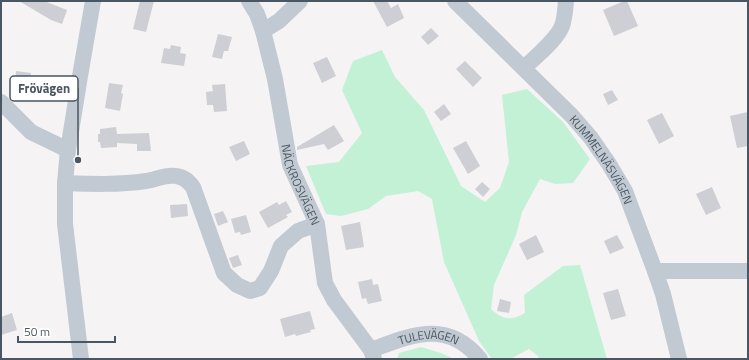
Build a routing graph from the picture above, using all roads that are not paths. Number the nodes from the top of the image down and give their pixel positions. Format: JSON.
{"nodes":[{"id":1,"x":93,"y":1,"type":"edge"},
{"id":2,"x":249,"y":1,"type":"edge"},
{"id":3,"x":300,"y":1,"type":"edge"},
{"id":4,"x":456,"y":1,"type":"edge"},
{"id":5,"x":566,"y":1,"type":"edge"},
{"id":6,"x":263,"y":31,"type":"junction"},
{"id":7,"x":524,"y":68,"type":"junction"},
{"id":8,"x":1,"y":102,"type":"edge"},
{"id":9,"x":68,"y":150,"type":"junction"},
{"id":10,"x":65,"y":183,"type":"junction"},
{"id":11,"x":316,"y":224,"type":"junction"},
{"id":12,"x":655,"y":271,"type":"junction"},
{"id":13,"x":748,"y":271,"type":"edge"},
{"id":14,"x":372,"y":354,"type":"edge"},
{"id":15,"x":81,"y":359,"type":"edge"},
{"id":16,"x":480,"y":359,"type":"edge"},
{"id":17,"x":679,"y":359,"type":"edge"}],
"edges":[{"from":1,"to":9,"type":"street"},
{"from":2,"to":6,"type":"street","name":"NÄCKROSVÄGEN"},
{"from":3,"to":6,"type":"street"},
{"from":4,"to":7,"type":"street","name":"KUMMELNÄSVÄGEN"},
{"from":5,"to":7,"type":"street"},
{"from":6,"to":11,"type":"street","name":"NÄCKROSVÄGEN"},
{"from":7,"to":12,"type":"street","name":"KUMMELNÄSVÄGEN"},
{"from":8,"to":9,"type":"street"},
{"from":9,"to":10,"type":"street"},
{"from":10,"to":11,"type":"street"},
{"from":10,"to":15,"type":"street"},
{"from":11,"to":14,"type":"street","name":"NÄCKROSVÄGEN"},
{"from":12,"to":13,"type":"street"},
{"from":12,"to":17,"type":"street","name":"KUMMELNÄSVÄGEN"},
{"from":14,"to":16,"type":"street","name":"TULEVÄGEN"}]}
